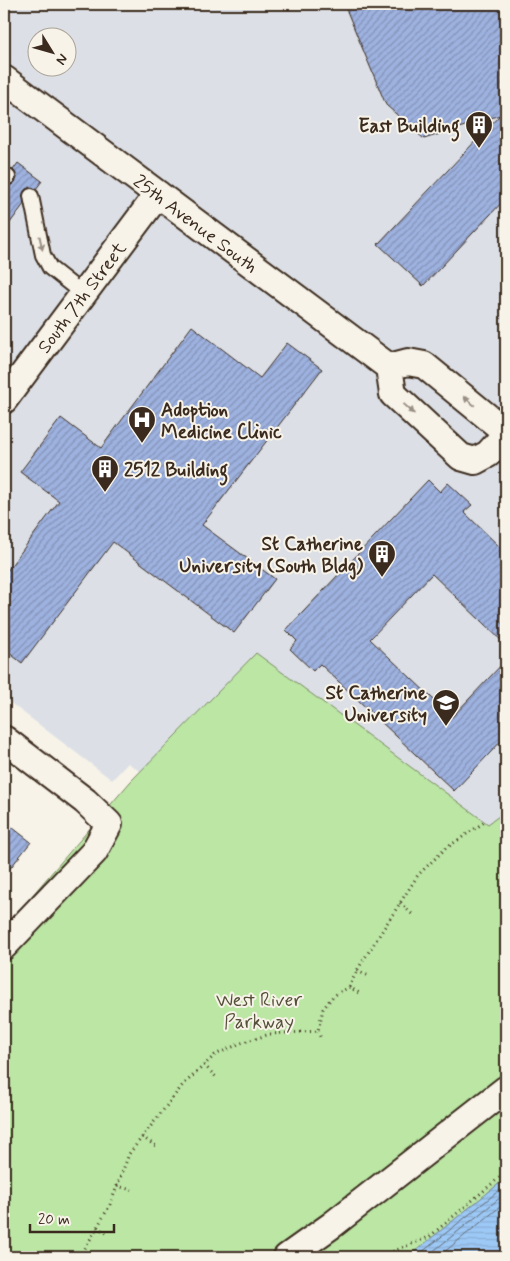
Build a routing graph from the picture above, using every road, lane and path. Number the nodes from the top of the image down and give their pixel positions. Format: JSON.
{"nodes":[{"id":1,"x":4,"y":79,"type":"edge"},
{"id":2,"x":158,"y":194,"type":"junction"},
{"id":3,"x":31,"y":196,"type":"dead end"},
{"id":4,"x":83,"y":294,"type":"junction"},
{"id":5,"x":389,"y":367,"type":"junction"},
{"id":6,"x":4,"y":400,"type":"edge"},
{"id":7,"x":506,"y":433,"type":"edge"},
{"id":8,"x":4,"y":739,"type":"edge"},
{"id":9,"x":486,"y":822,"type":"dead end"},
{"id":10,"x":400,"y":903,"type":"junction"},
{"id":11,"x":413,"y":915,"type":"dead end"},
{"id":12,"x":4,"y":946,"type":"edge"},
{"id":13,"x":358,"y":971,"type":"junction"},
{"id":14,"x":369,"y":976,"type":"dead end"},
{"id":15,"x":349,"y":987,"type":"junction"},
{"id":16,"x":359,"y":994,"type":"dead end"},
{"id":17,"x":318,"y":1031,"type":"junction"},
{"id":18,"x":321,"y":1039,"type":"dead end"},
{"id":19,"x":204,"y":1065,"type":"junction"},
{"id":20,"x":216,"y":1077,"type":"dead end"},
{"id":21,"x":506,"y":1089,"type":"edge"},
{"id":22,"x":142,"y":1137,"type":"junction"},
{"id":23,"x":156,"y":1146,"type":"dead end"},
{"id":24,"x":506,"y":1172,"type":"edge"},
{"id":25,"x":117,"y":1186,"type":"junction"},
{"id":26,"x":132,"y":1190,"type":"dead end"},
{"id":27,"x":97,"y":1227,"type":"junction"},
{"id":28,"x":108,"y":1234,"type":"dead end"},
{"id":29,"x":80,"y":1257,"type":"edge"},
{"id":30,"x":287,"y":1257,"type":"edge"},
{"id":31,"x":379,"y":1257,"type":"edge"}],
"edges":[{"from":1,"to":2,"type":"street","name":"25th Avenue South"},
{"from":2,"to":4,"type":"street","name":"South 7th Street"},
{"from":2,"to":5,"type":"street","name":"25th Avenue South"},
{"from":3,"to":4,"type":"lane","one_way":true},
{"from":4,"to":6,"type":"street","name":"South 7th Street"},
{"from":7,"to":5,"type":"street","one_way":true},
{"from":5,"to":7,"type":"street","one_way":true},
{"from":8,"to":12,"type":"street"},
{"from":9,"to":10,"type":"path"},
{"from":10,"to":11,"type":"path"},
{"from":10,"to":13,"type":"path"},
{"from":13,"to":14,"type":"path"},
{"from":13,"to":15,"type":"path"},
{"from":15,"to":16,"type":"path"},
{"from":15,"to":17,"type":"path"},
{"from":17,"to":18,"type":"path"},
{"from":17,"to":19,"type":"path"},
{"from":19,"to":20,"type":"path"},
{"from":19,"to":22,"type":"path"},
{"from":21,"to":30,"type":"street"},
{"from":22,"to":23,"type":"path"},
{"from":22,"to":25,"type":"path"},
{"from":24,"to":31,"type":"path"},
{"from":25,"to":26,"type":"path"},
{"from":25,"to":27,"type":"path"},
{"from":27,"to":28,"type":"path"},
{"from":27,"to":29,"type":"path"}]}
